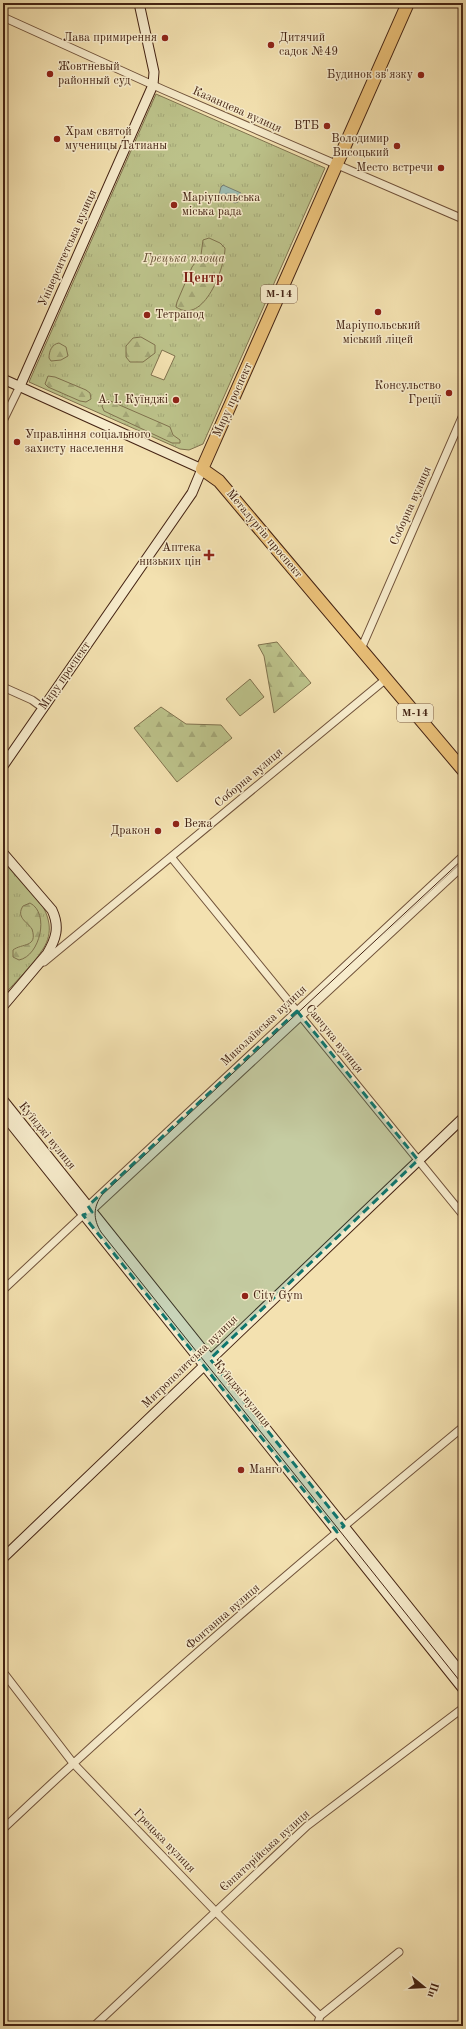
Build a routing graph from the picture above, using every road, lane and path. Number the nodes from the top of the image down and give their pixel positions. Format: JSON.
{"nodes":[{"id":1,"x":139,"y":3,"type":"edge"},
{"id":2,"x":408,"y":3,"type":"edge"},
{"id":3,"x":3,"y":17,"type":"edge"},
{"id":4,"x":153,"y":85,"type":"junction"},
{"id":5,"x":336,"y":165,"type":"junction"},
{"id":6,"x":463,"y":219,"type":"edge"},
{"id":7,"x":3,"y":378,"type":"edge"},
{"id":8,"x":20,"y":386,"type":"junction"},
{"id":9,"x":463,"y":415,"type":"edge"},
{"id":10,"x":3,"y":421,"type":"edge"},
{"id":11,"x":202,"y":469,"type":"junction"},
{"id":12,"x":361,"y":649,"type":"junction"},
{"id":13,"x":386,"y":679,"type":"junction"},
{"id":14,"x":3,"y":687,"type":"edge"},
{"id":15,"x":43,"y":708,"type":"junction"},
{"id":16,"x":3,"y":766,"type":"edge"},
{"id":17,"x":463,"y":770,"type":"edge"},
{"id":18,"x":3,"y":853,"type":"edge"},
{"id":19,"x":463,"y":856,"type":"edge"},
{"id":20,"x":171,"y":857,"type":"junction"},
{"id":21,"x":463,"y":866,"type":"edge"},
{"id":22,"x":33,"y":971,"type":"junction"},
{"id":23,"x":3,"y":1006,"type":"edge"},
{"id":24,"x":299,"y":1014,"type":"junction"},
{"id":25,"x":3,"y":1100,"type":"edge"},
{"id":26,"x":3,"y":1114,"type":"edge"},
{"id":27,"x":463,"y":1118,"type":"edge"},
{"id":28,"x":418,"y":1160,"type":"junction"},
{"id":29,"x":88,"y":1211,"type":"junction"},
{"id":30,"x":463,"y":1215,"type":"edge"},
{"id":31,"x":3,"y":1290,"type":"edge"},
{"id":32,"x":207,"y":1362,"type":"junction"},
{"id":33,"x":463,"y":1427,"type":"edge"},
{"id":34,"x":340,"y":1529,"type":"junction"},
{"id":35,"x":3,"y":1558,"type":"edge"},
{"id":36,"x":3,"y":1672,"type":"edge"},
{"id":37,"x":463,"y":1675,"type":"edge"},
{"id":38,"x":463,"y":1689,"type":"edge"},
{"id":39,"x":463,"y":1708,"type":"edge"},
{"id":40,"x":73,"y":1762,"type":"junction"},
{"id":41,"x":3,"y":1829,"type":"edge"},
{"id":42,"x":216,"y":1912,"type":"junction"},
{"id":43,"x":399,"y":1952,"type":"dead end"},
{"id":44,"x":320,"y":2016,"type":"junction"},
{"id":45,"x":94,"y":2026,"type":"edge"},
{"id":46,"x":317,"y":2026,"type":"edge"}],
"edges":[{"from":1,"to":4,"type":"main road"},
{"from":2,"to":5,"type":"highway","name":"Миру проспект","number":"М-14"},
{"from":3,"to":4,"type":"street","name":"Казанцева вулиця"},
{"from":4,"to":5,"type":"street","name":"Казанцева вулиця"},
{"from":4,"to":8,"type":"main road","name":"Університетська вулиця"},
{"from":5,"to":6,"type":"street","name":"Казанцева вулиця"},
{"from":5,"to":11,"type":"highway","name":"Миру проспект","number":"М-14"},
{"from":7,"to":8,"type":"main road","name":"Металургів проспект"},
{"from":8,"to":10,"type":"street","name":"Університетська вулиця"},
{"from":8,"to":11,"type":"main road","name":"Металургів проспект"},
{"from":9,"to":12,"type":"street","name":"Соборна вулиця"},
{"from":11,"to":12,"type":"highway","name":"Металургів проспект","number":"М-14"},
{"from":11,"to":15,"type":"main road","name":"Миру проспект"},
{"from":12,"to":13,"type":"highway","name":"Металургів проспект","number":"М-14"},
{"from":13,"to":17,"type":"highway","name":"Металургів проспект","number":"М-14"},
{"from":13,"to":20,"type":"street","name":"Соборна вулиця"},
{"from":14,"to":15,"type":"street"},
{"from":15,"to":16,"type":"main road","name":"Миру проспект"},
{"from":18,"to":22,"type":"main road"},
{"from":19,"to":24,"type":"street","name":"Миколаївська вулиця"},
{"from":20,"to":22,"type":"street","name":"Соборна вулиця"},
{"from":20,"to":24,"type":"street","name":"Савчука вулиця"},
{"from":21,"to":24,"type":"street","name":"Миколаївська вулиця"},
{"from":22,"to":23,"type":"main road"},
{"from":24,"to":28,"type":"street","name":"Савчука вулиця"},
{"from":24,"to":29,"type":"street","name":"Миколаївська вулиця"},
{"from":25,"to":29,"type":"main road","name":"Куїнджі вулиця"},
{"from":26,"to":29,"type":"main road","name":"Куїнджі вулиця"},
{"from":27,"to":28,"type":"main road","name":"Митрополитська вулиця"},
{"from":28,"to":30,"type":"street","name":"Савчука вулиця"},
{"from":28,"to":32,"type":"main road","name":"Митрополитська вулиця"},
{"from":29,"to":31,"type":"street","name":"Миколаївська вулиця"},
{"from":29,"to":32,"type":"main road","name":"Куїнджі вулиця"},
{"from":32,"to":34,"type":"main road","name":"Куїнджі вулиця"},
{"from":32,"to":35,"type":"main road","name":"Митрополитська вулиця"},
{"from":33,"to":34,"type":"street","name":"Фонтанна вулиця"},
{"from":34,"to":37,"type":"main road","name":"Куїнджі вулиця"},
{"from":34,"to":38,"type":"main road","name":"Куїнджі вулиця"},
{"from":34,"to":40,"type":"street","name":"Фонтанна вулиця"},
{"from":36,"to":40,"type":"street","name":"Грецька вулиця"},
{"from":39,"to":42,"type":"street","name":"Євпаторійська вулиця"},
{"from":40,"to":41,"type":"street","name":"Фонтанна вулиця"},
{"from":40,"to":42,"type":"street","name":"Грецька вулиця"},
{"from":42,"to":44,"type":"street","name":"Грецька вулиця"},
{"from":42,"to":45,"type":"street","name":"Євпаторійська вулиця"},
{"from":43,"to":44,"type":"street"},
{"from":44,"to":46,"type":"street"}]}
